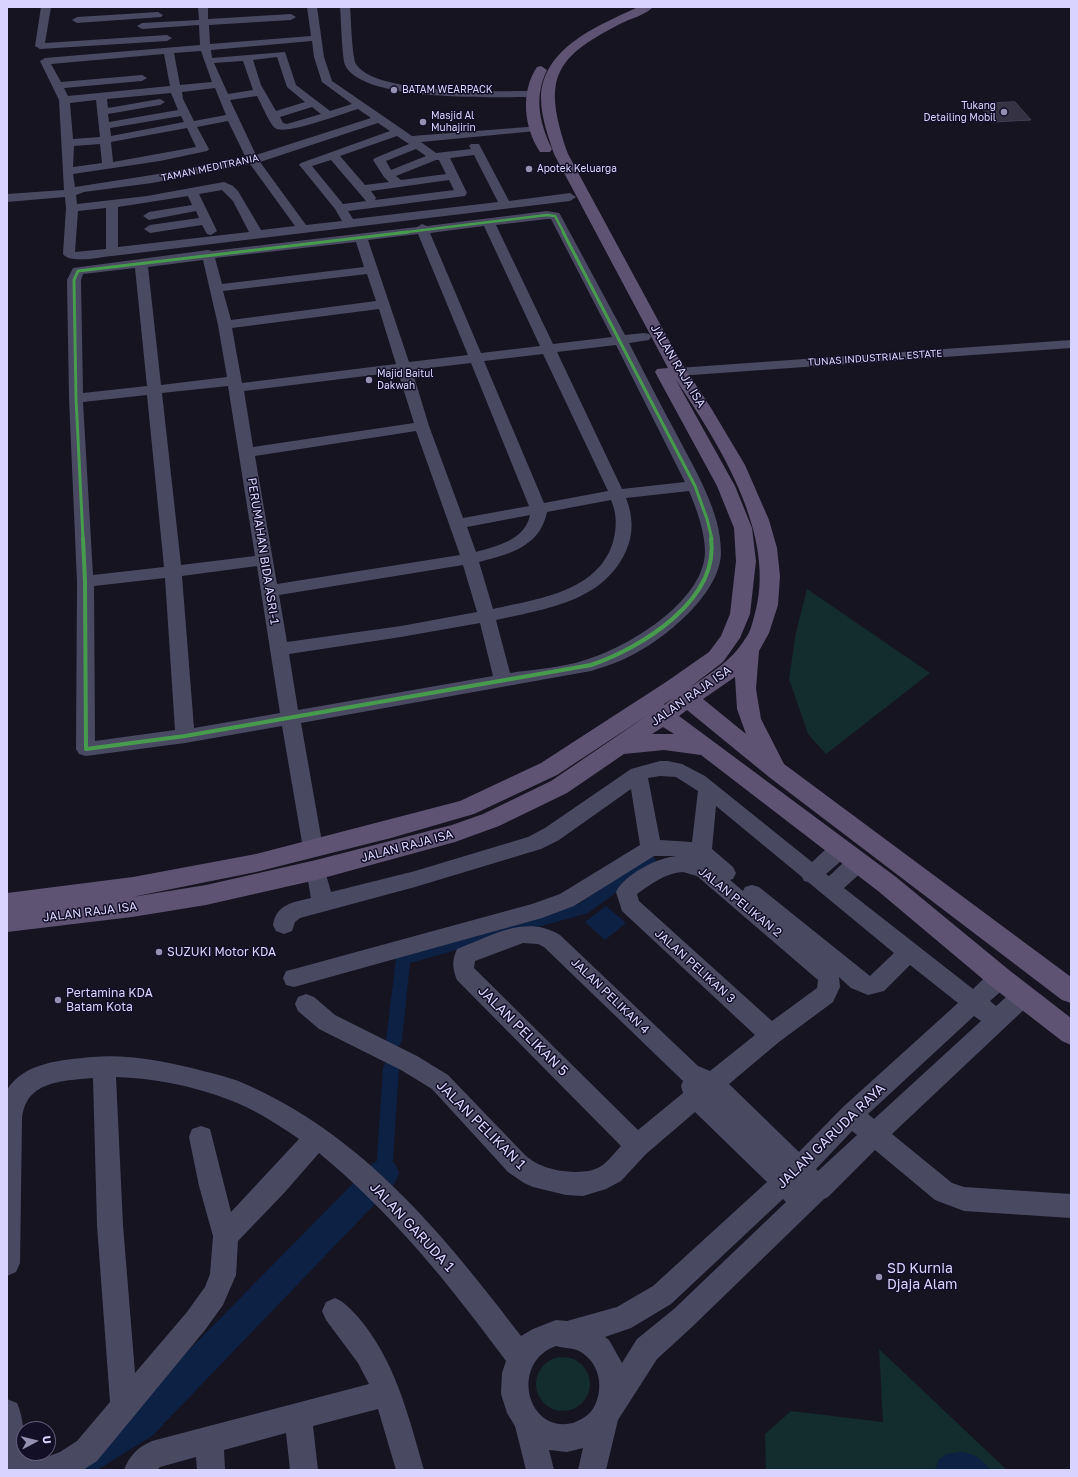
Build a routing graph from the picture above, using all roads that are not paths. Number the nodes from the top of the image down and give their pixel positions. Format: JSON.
{"nodes":[{"id":1,"x":46,"y":7,"type":"edge"},
{"id":2,"x":203,"y":7,"type":"edge"},
{"id":3,"x":312,"y":7,"type":"edge"},
{"id":4,"x":345,"y":7,"type":"edge"},
{"id":5,"x":631,"y":7,"type":"edge"},
{"id":6,"x":647,"y":7,"type":"edge"},
{"id":7,"x":79,"y":10,"type":"dead end"},
{"id":8,"x":291,"y":17,"type":"dead end"},
{"id":9,"x":77,"y":20,"type":"junction"},
{"id":10,"x":204,"y":22,"type":"junction"},
{"id":11,"x":167,"y":25,"type":"junction"},
{"id":12,"x":129,"y":27,"type":"dead end"},
{"id":13,"x":303,"y":29,"type":"dead end"},
{"id":14,"x":75,"y":31,"type":"dead end"},
{"id":15,"x":54,"y":32,"type":"dead end"},
{"id":16,"x":41,"y":33,"type":"junction"},
{"id":17,"x":316,"y":33,"type":"junction"},
{"id":18,"x":192,"y":36,"type":"dead end"},
{"id":19,"x":177,"y":37,"type":"dead end"},
{"id":20,"x":207,"y":39,"type":"junction"},
{"id":21,"x":40,"y":46,"type":"junction"},
{"id":22,"x":168,"y":51,"type":"junction"},
{"id":23,"x":137,"y":53,"type":"junction"},
{"id":24,"x":247,"y":57,"type":"junction"},
{"id":25,"x":45,"y":61,"type":"junction"},
{"id":26,"x":208,"y":61,"type":"junction"},
{"id":27,"x":555,"y":61,"type":"junction"},
{"id":28,"x":284,"y":65,"type":"junction"},
{"id":29,"x":251,"y":68,"type":"junction"},
{"id":30,"x":65,"y":72,"type":"dead end"},
{"id":31,"x":50,"y":74,"type":"junction"},
{"id":32,"x":142,"y":78,"type":"junction"},
{"id":33,"x":328,"y":82,"type":"junction"},
{"id":34,"x":218,"y":85,"type":"junction"},
{"id":35,"x":56,"y":86,"type":"junction"},
{"id":36,"x":296,"y":91,"type":"junction"},
{"id":37,"x":146,"y":92,"type":"junction"},
{"id":38,"x":260,"y":92,"type":"junction"},
{"id":39,"x":134,"y":93,"type":"junction"},
{"id":40,"x":177,"y":94,"type":"junction"},
{"id":41,"x":532,"y":94,"type":"junction"},
{"id":42,"x":101,"y":96,"type":"junction"},
{"id":43,"x":224,"y":98,"type":"junction"},
{"id":44,"x":64,"y":100,"type":"junction"},
{"id":45,"x":266,"y":102,"type":"junction"},
{"id":46,"x":313,"y":103,"type":"junction"},
{"id":47,"x":360,"y":105,"type":"junction"},
{"id":48,"x":138,"y":106,"type":"junction"},
{"id":49,"x":102,"y":112,"type":"junction"},
{"id":50,"x":185,"y":112,"type":"junction"},
{"id":51,"x":328,"y":114,"type":"junction"},
{"id":52,"x":273,"y":116,"type":"junction"},
{"id":53,"x":232,"y":117,"type":"junction"},
{"id":54,"x":380,"y":119,"type":"junction"},
{"id":55,"x":191,"y":124,"type":"junction"},
{"id":56,"x":103,"y":126,"type":"junction"},
{"id":57,"x":536,"y":128,"type":"junction"},
{"id":58,"x":398,"y":132,"type":"junction"},
{"id":59,"x":198,"y":135,"type":"junction"},
{"id":60,"x":182,"y":138,"type":"dead end"},
{"id":61,"x":105,"y":140,"type":"junction"},
{"id":62,"x":68,"y":143,"type":"junction"},
{"id":63,"x":414,"y":143,"type":"junction"},
{"id":64,"x":121,"y":150,"type":"dead end"},
{"id":65,"x":106,"y":152,"type":"junction"},
{"id":66,"x":332,"y":154,"type":"junction"},
{"id":67,"x":438,"y":156,"type":"junction"},
{"id":68,"x":253,"y":160,"type":"junction"},
{"id":69,"x":108,"y":166,"type":"junction"},
{"id":70,"x":67,"y":171,"type":"junction"},
{"id":71,"x":454,"y":176,"type":"junction"},
{"id":72,"x":392,"y":179,"type":"junction"},
{"id":73,"x":363,"y":189,"type":"junction"},
{"id":74,"x":69,"y":191,"type":"junction"},
{"id":75,"x":192,"y":191,"type":"junction"},
{"id":76,"x":475,"y":191,"type":"dead end"},
{"id":77,"x":7,"y":193,"type":"edge"},
{"id":78,"x":34,"y":193,"type":"junction"},
{"id":79,"x":461,"y":193,"type":"junction"},
{"id":80,"x":570,"y":197,"type":"junction"},
{"id":81,"x":7,"y":198,"type":"edge"},
{"id":82,"x":147,"y":200,"type":"junction"},
{"id":83,"x":375,"y":203,"type":"junction"},
{"id":84,"x":112,"y":204,"type":"junction"},
{"id":85,"x":505,"y":204,"type":"junction"},
{"id":86,"x":200,"y":207,"type":"junction"},
{"id":87,"x":72,"y":208,"type":"junction"},
{"id":88,"x":340,"y":208,"type":"junction"},
{"id":89,"x":149,"y":222,"type":"junction"},
{"id":90,"x":206,"y":222,"type":"junction"},
{"id":91,"x":488,"y":222,"type":"junction"},
{"id":92,"x":349,"y":223,"type":"junction"},
{"id":93,"x":422,"y":228,"type":"junction"},
{"id":94,"x":303,"y":229,"type":"junction"},
{"id":95,"x":257,"y":235,"type":"junction"},
{"id":96,"x":360,"y":236,"type":"junction"},
{"id":97,"x":212,"y":247,"type":"junction"},
{"id":98,"x":151,"y":248,"type":"junction"},
{"id":99,"x":112,"y":252,"type":"junction"},
{"id":100,"x":141,"y":263,"type":"junction"},
{"id":101,"x":371,"y":270,"type":"junction"},
{"id":102,"x":217,"y":288,"type":"junction"},
{"id":103,"x":384,"y":304,"type":"junction"},
{"id":104,"x":225,"y":324,"type":"junction"},
{"id":105,"x":644,"y":337,"type":"junction"},
{"id":106,"x":620,"y":339,"type":"junction"},
{"id":107,"x":1071,"y":344,"type":"edge"},
{"id":108,"x":547,"y":349,"type":"junction"},
{"id":109,"x":477,"y":357,"type":"junction"},
{"id":110,"x":405,"y":367,"type":"junction"},
{"id":111,"x":671,"y":372,"type":"junction"},
{"id":112,"x":235,"y":384,"type":"junction"},
{"id":113,"x":154,"y":388,"type":"junction"},
{"id":114,"x":76,"y":398,"type":"junction"},
{"id":115,"x":422,"y":426,"type":"junction"},
{"id":116,"x":247,"y":453,"type":"junction"},
{"id":117,"x":695,"y":486,"type":"junction"},
{"id":118,"x":617,"y":494,"type":"junction"},
{"id":119,"x":540,"y":510,"type":"junction"},
{"id":120,"x":456,"y":524,"type":"junction"},
{"id":121,"x":470,"y":559,"type":"junction"},
{"id":122,"x":265,"y":560,"type":"junction"},
{"id":123,"x":173,"y":572,"type":"junction"},
{"id":124,"x":85,"y":582,"type":"junction"},
{"id":125,"x":269,"y":591,"type":"junction"},
{"id":126,"x":487,"y":617,"type":"junction"},
{"id":127,"x":749,"y":649,"type":"junction"},
{"id":128,"x":278,"y":650,"type":"junction"},
{"id":129,"x":503,"y":680,"type":"junction"},
{"id":130,"x":681,"y":693,"type":"junction"},
{"id":131,"x":657,"y":709,"type":"junction"},
{"id":132,"x":290,"y":717,"type":"junction"},
{"id":133,"x":185,"y":736,"type":"junction"},
{"id":134,"x":619,"y":747,"type":"junction"},
{"id":135,"x":707,"y":748,"type":"junction"},
{"id":136,"x":777,"y":771,"type":"junction"},
{"id":137,"x":638,"y":774,"type":"junction"},
{"id":138,"x":708,"y":788,"type":"junction"},
{"id":139,"x":651,"y":848,"type":"junction"},
{"id":140,"x":701,"y":852,"type":"junction"},
{"id":141,"x":849,"y":856,"type":"junction"},
{"id":142,"x":315,"y":859,"type":"junction"},
{"id":143,"x":811,"y":874,"type":"junction"},
{"id":144,"x":829,"y":888,"type":"junction"},
{"id":145,"x":626,"y":892,"type":"joint"},
{"id":146,"x":323,"y":902,"type":"junction"},
{"id":147,"x":7,"y":903,"type":"edge"},
{"id":148,"x":7,"y":922,"type":"edge"},
{"id":149,"x":284,"y":925,"type":"dead end"},
{"id":150,"x":522,"y":934,"type":"joint"},
{"id":151,"x":909,"y":952,"type":"junction"},
{"id":152,"x":294,"y":978,"type":"dead end"},
{"id":153,"x":1000,"y":978,"type":"junction"},
{"id":154,"x":1071,"y":992,"type":"edge"},
{"id":155,"x":825,"y":995,"type":"joint"},
{"id":156,"x":1022,"y":996,"type":"junction"},
{"id":157,"x":975,"y":1001,"type":"junction"},
{"id":158,"x":306,"y":1004,"type":"dead end"},
{"id":159,"x":997,"y":1020,"type":"junction"},
{"id":160,"x":1071,"y":1033,"type":"edge"},
{"id":161,"x":771,"y":1035,"type":"junction"},
{"id":162,"x":925,"y":1047,"type":"junction"},
{"id":163,"x":104,"y":1066,"type":"junction"},
{"id":164,"x":946,"y":1067,"type":"junction"},
{"id":165,"x":704,"y":1090,"type":"junction"},
{"id":166,"x":851,"y":1116,"type":"junction"},
{"id":167,"x":873,"y":1135,"type":"junction"},
{"id":168,"x":201,"y":1137,"type":"dead end"},
{"id":169,"x":316,"y":1138,"type":"junction"},
{"id":170,"x":638,"y":1146,"type":"junction"},
{"id":171,"x":791,"y":1175,"type":"junction"},
{"id":172,"x":811,"y":1196,"type":"junction"},
{"id":173,"x":1071,"y":1206,"type":"edge"},
{"id":174,"x":226,"y":1236,"type":"junction"},
{"id":175,"x":7,"y":1263,"type":"edge"},
{"id":176,"x":335,"y":1311,"type":"dead end"},
{"id":177,"x":571,"y":1333,"type":"junction"},
{"id":178,"x":521,"y":1358,"type":"junction"},
{"id":179,"x":386,"y":1393,"type":"junction"},
{"id":180,"x":124,"y":1407,"type":"junction"},
{"id":181,"x":608,"y":1411,"type":"junction"},
{"id":182,"x":7,"y":1413,"type":"edge"},
{"id":183,"x":298,"y":1418,"type":"junction"},
{"id":184,"x":526,"y":1420,"type":"junction"},
{"id":185,"x":209,"y":1441,"type":"junction"},
{"id":186,"x":38,"y":1470,"type":"edge"},
{"id":187,"x":51,"y":1470,"type":"edge"},
{"id":188,"x":138,"y":1470,"type":"edge"},
{"id":189,"x":211,"y":1470,"type":"edge"},
{"id":190,"x":304,"y":1470,"type":"edge"},
{"id":191,"x":410,"y":1470,"type":"edge"},
{"id":192,"x":540,"y":1470,"type":"edge"},
{"id":193,"x":592,"y":1470,"type":"edge"}],
"edges":[{"from":1,"to":16,"type":"street"},
{"from":2,"to":10,"type":"street"},
{"from":3,"to":17,"type":"street"},
{"from":4,"to":41,"type":"street"},
{"from":5,"to":27,"type":"main road","name":"JALAN RAJA ISA"},
{"from":6,"to":27,"type":"main road","name":"JALAN RAJA ISA"},
{"from":7,"to":9,"type":"street"},
{"from":8,"to":10,"type":"street"},
{"from":9,"to":11,"type":"street"},
{"from":9,"to":14,"type":"street"},
{"from":10,"to":11,"type":"street"},
{"from":10,"to":20,"type":"street"},
{"from":11,"to":12,"type":"street"},
{"from":13,"to":17,"type":"street"},
{"from":15,"to":16,"type":"street"},
{"from":16,"to":21,"type":"street"},
{"from":17,"to":20,"type":"street"},
{"from":17,"to":33,"type":"street"},
{"from":18,"to":20,"type":"street"},
{"from":19,"to":21,"type":"street"},
{"from":20,"to":22,"type":"street"},
{"from":20,"to":26,"type":"street"},
{"from":21,"to":25,"type":"street"},
{"from":22,"to":23,"type":"street"},
{"from":22,"to":40,"type":"street"},
{"from":23,"to":25,"type":"street"},
{"from":23,"to":32,"type":"street"},
{"from":24,"to":26,"type":"street"},
{"from":24,"to":28,"type":"street"},
{"from":24,"to":29,"type":"street"},
{"from":25,"to":31,"type":"street"},
{"from":26,"to":34,"type":"street"},
{"from":27,"to":41,"type":"main road","name":"JALAN RAJA ISA"},
{"from":27,"to":111,"type":"main road","name":"JALAN RAJA ISA"},
{"from":28,"to":29,"type":"street"},
{"from":28,"to":36,"type":"street"},
{"from":29,"to":38,"type":"street"},
{"from":30,"to":31,"type":"street"},
{"from":31,"to":35,"type":"street"},
{"from":32,"to":35,"type":"street"},
{"from":32,"to":37,"type":"street"},
{"from":33,"to":36,"type":"street"},
{"from":33,"to":47,"type":"street"},
{"from":34,"to":40,"type":"street"},
{"from":34,"to":43,"type":"street"},
{"from":35,"to":44,"type":"street"},
{"from":36,"to":45,"type":"street"},
{"from":36,"to":46,"type":"street"},
{"from":37,"to":39,"type":"street"},
{"from":37,"to":40,"type":"street"},
{"from":38,"to":43,"type":"street"},
{"from":38,"to":45,"type":"street"},
{"from":39,"to":42,"type":"street"},
{"from":39,"to":48,"type":"street"},
{"from":40,"to":48,"type":"street"},
{"from":40,"to":50,"type":"street"},
{"from":41,"to":57,"type":"main road","name":"JALAN RAJA ISA"},
{"from":42,"to":44,"type":"street"},
{"from":42,"to":49,"type":"street"},
{"from":43,"to":53,"type":"street"},
{"from":44,"to":62,"type":"street"},
{"from":45,"to":52,"type":"street"},
{"from":46,"to":51,"type":"street"},
{"from":46,"to":52,"type":"street"},
{"from":47,"to":51,"type":"street"},
{"from":47,"to":54,"type":"street"},
{"from":48,"to":49,"type":"street"},
{"from":49,"to":56,"type":"street"},
{"from":50,"to":55,"type":"street"},
{"from":50,"to":56,"type":"street"},
{"from":51,"to":52,"type":"street"},
{"from":53,"to":55,"type":"street"},
{"from":53,"to":68,"type":"street"},
{"from":54,"to":58,"type":"street"},
{"from":54,"to":68,"type":"street","name":"TAMAN MEDITRANIA"},
{"from":55,"to":59,"type":"street"},
{"from":55,"to":61,"type":"street"},
{"from":56,"to":61,"type":"street"},
{"from":57,"to":63,"type":"street"},
{"from":57,"to":80,"type":"main road","name":"JALAN RAJA ISA"},
{"from":58,"to":63,"type":"street"},
{"from":58,"to":66,"type":"street"},
{"from":59,"to":60,"type":"street"},
{"from":59,"to":69,"type":"street"},
{"from":61,"to":62,"type":"street"},
{"from":61,"to":65,"type":"street"},
{"from":62,"to":70,"type":"street"},
{"from":63,"to":67,"type":"street"},
{"from":63,"to":72,"type":"street"},
{"from":64,"to":65,"type":"street"},
{"from":65,"to":69,"type":"street"},
{"from":66,"to":73,"type":"street"},
{"from":66,"to":88,"type":"street"},
{"from":67,"to":71,"type":"street"},
{"from":67,"to":72,"type":"street"},
{"from":67,"to":85,"type":"street"},
{"from":68,"to":74,"type":"street","name":"TAMAN MEDITRANIA"},
{"from":68,"to":94,"type":"street"},
{"from":69,"to":70,"type":"street"},
{"from":70,"to":74,"type":"street"},
{"from":71,"to":72,"type":"street"},
{"from":71,"to":79,"type":"street"},
{"from":72,"to":73,"type":"street"},
{"from":73,"to":83,"type":"street"},
{"from":74,"to":78,"type":"street","name":"TAMAN MEDITRANIA"},
{"from":74,"to":87,"type":"street"},
{"from":75,"to":82,"type":"street"},
{"from":75,"to":86,"type":"street","name":"PERUMAHAN BIDA ASRI-1"},
{"from":75,"to":95,"type":"street"},
{"from":76,"to":79,"type":"street"},
{"from":77,"to":78,"type":"street","name":"TAMAN MEDITRANIA"},
{"from":78,"to":81,"type":"street","name":"TAMAN MEDITRANIA"},
{"from":79,"to":83,"type":"street"},
{"from":80,"to":85,"type":"street"},
{"from":80,"to":105,"type":"main road","name":"JALAN RAJA ISA"},
{"from":82,"to":84,"type":"street"},
{"from":82,"to":89,"type":"street"},
{"from":83,"to":88,"type":"street"},
{"from":84,"to":87,"type":"street"},
{"from":84,"to":99,"type":"street"},
{"from":85,"to":92,"type":"street"},
{"from":86,"to":89,"type":"street"},
{"from":86,"to":90,"type":"street","name":"PERUMAHAN BIDA ASRI-1"},
{"from":87,"to":99,"type":"street"},
{"from":88,"to":92,"type":"street"},
{"from":89,"to":90,"type":"street"},
{"from":89,"to":98,"type":"street"},
{"from":90,"to":97,"type":"street","name":"PERUMAHAN BIDA ASRI-1"},
{"from":91,"to":93,"type":"street"},
{"from":91,"to":106,"type":"street"},
{"from":91,"to":108,"type":"street"},
{"from":92,"to":94,"type":"street"},
{"from":93,"to":96,"type":"street"},
{"from":93,"to":109,"type":"street"},
{"from":94,"to":95,"type":"street"},
{"from":95,"to":97,"type":"street"},
{"from":96,"to":97,"type":"street"},
{"from":96,"to":101,"type":"street"},
{"from":97,"to":98,"type":"street"},
{"from":97,"to":100,"type":"street"},
{"from":97,"to":102,"type":"street","name":"PERUMAHAN BIDA ASRI-1"},
{"from":98,"to":99,"type":"street"},
{"from":100,"to":113,"type":"street"},
{"from":100,"to":114,"type":"street"},
{"from":101,"to":102,"type":"street"},
{"from":101,"to":103,"type":"street"},
{"from":102,"to":104,"type":"street","name":"PERUMAHAN BIDA ASRI-1"},
{"from":103,"to":104,"type":"street"},
{"from":103,"to":110,"type":"street"},
{"from":104,"to":112,"type":"street","name":"PERUMAHAN BIDA ASRI-1"},
{"from":105,"to":106,"type":"street"},
{"from":105,"to":111,"type":"main road","name":"JALAN RAJA ISA"},
{"from":106,"to":108,"type":"street"},
{"from":106,"to":117,"type":"street"},
{"from":107,"to":111,"type":"street","name":"TUNAS INDUSTRIAL ESTATE"},
{"from":108,"to":109,"type":"street"},
{"from":108,"to":118,"type":"street"},
{"from":109,"to":110,"type":"street"},
{"from":109,"to":119,"type":"street"},
{"from":110,"to":112,"type":"street"},
{"from":110,"to":115,"type":"street"},
{"from":111,"to":127,"type":"main road","name":"JALAN RAJA ISA"},
{"from":111,"to":130,"type":"main road","name":"JALAN RAJA ISA"},
{"from":112,"to":113,"type":"street"},
{"from":112,"to":116,"type":"street","name":"PERUMAHAN BIDA ASRI-1"},
{"from":113,"to":114,"type":"street"},
{"from":113,"to":123,"type":"street"},
{"from":114,"to":124,"type":"street"},
{"from":115,"to":116,"type":"street"},
{"from":115,"to":120,"type":"street"},
{"from":116,"to":122,"type":"street","name":"PERUMAHAN BIDA ASRI-1"},
{"from":117,"to":118,"type":"street"},
{"from":117,"to":129,"type":"street"},
{"from":118,"to":119,"type":"street"},
{"from":118,"to":126,"type":"street"},
{"from":119,"to":120,"type":"street"},
{"from":119,"to":121,"type":"street"},
{"from":120,"to":121,"type":"street"},
{"from":121,"to":125,"type":"street"},
{"from":121,"to":126,"type":"street"},
{"from":122,"to":123,"type":"street"},
{"from":122,"to":125,"type":"street","name":"PERUMAHAN BIDA ASRI-1"},
{"from":123,"to":124,"type":"street"},
{"from":123,"to":133,"type":"street"},
{"from":124,"to":133,"type":"street"},
{"from":125,"to":128,"type":"street","name":"PERUMAHAN BIDA ASRI-1"},
{"from":126,"to":128,"type":"street"},
{"from":126,"to":129,"type":"street"},
{"from":127,"to":130,"type":"main road","name":"JALAN RAJA ISA"},
{"from":127,"to":136,"type":"main road"},
{"from":128,"to":132,"type":"street","name":"PERUMAHAN BIDA ASRI-1"},
{"from":129,"to":132,"type":"street"},
{"from":130,"to":131,"type":"main road","name":"JALAN RAJA ISA"},
{"from":130,"to":136,"type":"main road"},
{"from":131,"to":134,"type":"main road","name":"JALAN RAJA ISA"},
{"from":131,"to":135,"type":"main road"},
{"from":131,"to":142,"type":"main road","name":"JALAN RAJA ISA"},
{"from":132,"to":133,"type":"street"},
{"from":132,"to":142,"type":"street","name":"PERUMAHAN BIDA ASRI-1"},
{"from":134,"to":135,"type":"main road"},
{"from":134,"to":142,"type":"main road","name":"JALAN RAJA ISA"},
{"from":135,"to":141,"type":"main road"},
{"from":136,"to":154,"type":"main road"},
{"from":137,"to":138,"type":"street"},
{"from":137,"to":139,"type":"street"},
{"from":137,"to":146,"type":"street"},
{"from":138,"to":140,"type":"street"},
{"from":138,"to":143,"type":"street"},
{"from":139,"to":140,"type":"street"},
{"from":139,"to":152,"type":"street"},
{"from":140,"to":151,"type":"street"},
{"from":141,"to":143,"type":"street"},
{"from":141,"to":144,"type":"street"},
{"from":141,"to":153,"type":"main road"},
{"from":142,"to":146,"type":"street","name":"PERUMAHAN BIDA ASRI-1"},
{"from":142,"to":147,"type":"main road","name":"JALAN RAJA ISA"},
{"from":142,"to":148,"type":"main road","name":"JALAN RAJA ISA"},
{"from":143,"to":144,"type":"street"},
{"from":144,"to":151,"type":"street"},
{"from":145,"to":155,"type":"street","name":"JALAN PELIKAN 2"},
{"from":145,"to":161,"type":"street","name":"JALAN PELIKAN 3"},
{"from":146,"to":149,"type":"street"},
{"from":150,"to":165,"type":"street","name":"JALAN PELIKAN 4"},
{"from":150,"to":170,"type":"street","name":"JALAN PELIKAN 5"},
{"from":151,"to":157,"type":"street"},
{"from":153,"to":156,"type":"main road"},
{"from":153,"to":157,"type":"street","name":"JALAN GARUDA RAYA"},
{"from":155,"to":161,"type":"street","name":"JALAN PELIKAN 1"},
{"from":156,"to":159,"type":"street"},
{"from":156,"to":160,"type":"main road"},
{"from":157,"to":159,"type":"street"},
{"from":157,"to":162,"type":"street","name":"JALAN GARUDA RAYA"},
{"from":158,"to":170,"type":"street","name":"JALAN PELIKAN 1"},
{"from":159,"to":164,"type":"street"},
{"from":161,"to":165,"type":"street","name":"JALAN PELIKAN 1"},
{"from":162,"to":164,"type":"street"},
{"from":162,"to":166,"type":"street","name":"JALAN GARUDA RAYA"},
{"from":163,"to":169,"type":"street","name":"JALAN GARUDA 1"},
{"from":163,"to":175,"type":"street","name":"JALAN GARUDA 1"},
{"from":163,"to":180,"type":"street"},
{"from":164,"to":167,"type":"street"},
{"from":165,"to":170,"type":"street","name":"JALAN PELIKAN 1"},
{"from":165,"to":171,"type":"street"},
{"from":166,"to":167,"type":"street"},
{"from":166,"to":171,"type":"street","name":"JALAN GARUDA RAYA"},
{"from":167,"to":172,"type":"street"},
{"from":167,"to":173,"type":"street"},
{"from":168,"to":174,"type":"street"},
{"from":169,"to":174,"type":"street"},
{"from":169,"to":178,"type":"street","name":"JALAN GARUDA 1"},
{"from":171,"to":172,"type":"street"},
{"from":171,"to":177,"type":"street","name":"JALAN GARUDA RAYA"},
{"from":172,"to":181,"type":"street"},
{"from":174,"to":180,"type":"street"},
{"from":176,"to":179,"type":"street"},
{"from":177,"to":178,"type":"street"},
{"from":177,"to":181,"type":"street"},
{"from":178,"to":184,"type":"street"},
{"from":179,"to":183,"type":"street"},
{"from":179,"to":191,"type":"street"},
{"from":180,"to":187,"type":"street"},
{"from":181,"to":184,"type":"street"},
{"from":181,"to":193,"type":"street"},
{"from":182,"to":186,"type":"street"},
{"from":183,"to":185,"type":"street"},
{"from":183,"to":190,"type":"street"},
{"from":184,"to":192,"type":"street"},
{"from":185,"to":188,"type":"street"},
{"from":185,"to":189,"type":"street"}]}
